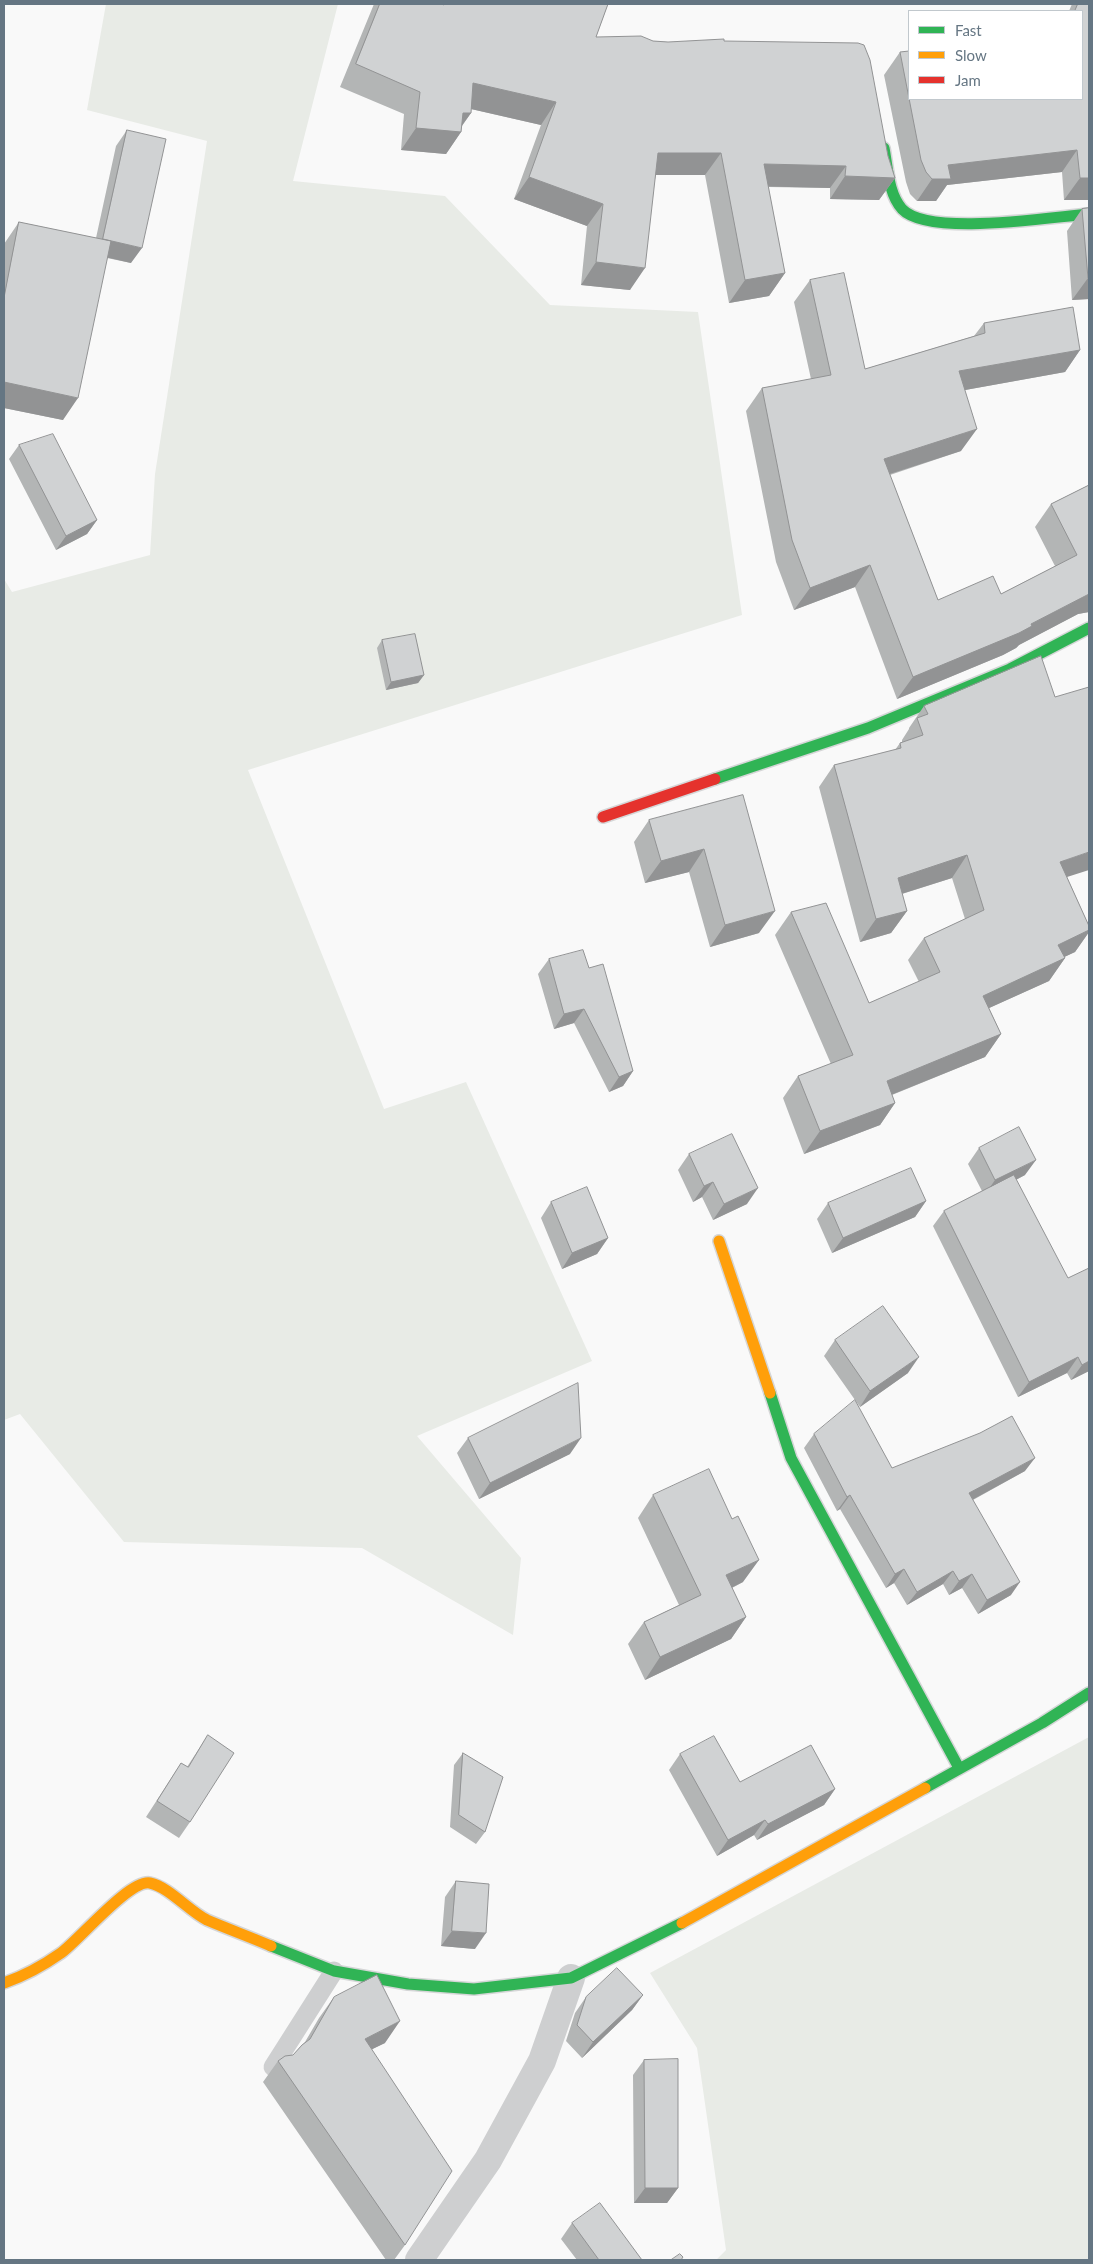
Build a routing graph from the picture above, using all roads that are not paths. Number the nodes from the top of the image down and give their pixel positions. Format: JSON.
{"nodes":[{"id":1,"x":882,"y":140,"type":"edge"},
{"id":2,"x":1089,"y":214,"type":"edge"},
{"id":3,"x":1089,"y":628,"type":"edge"},
{"id":4,"x":603,"y":817,"type":"dead end"},
{"id":5,"x":719,"y":1241,"type":"dead end"},
{"id":6,"x":1089,"y":1693,"type":"edge"},
{"id":7,"x":959,"y":1768,"type":"junction"},
{"id":8,"x":334,"y":1972,"type":"junction"},
{"id":9,"x":571,"y":1978,"type":"junction"},
{"id":10,"x":4,"y":1983,"type":"edge"},
{"id":11,"x":273,"y":2067,"type":"dead end"},
{"id":12,"x":419,"y":2260,"type":"edge"}],
"edges":[{"from":1,"to":2,"type":"street"},
{"from":3,"to":4,"type":"street"},
{"from":5,"to":7,"type":"street"},
{"from":6,"to":7,"type":"street"},
{"from":7,"to":9,"type":"street"},
{"from":8,"to":9,"type":"street"},
{"from":8,"to":10,"type":"street"},
{"from":8,"to":11,"type":"lane"},
{"from":9,"to":12,"type":"street"}]}
